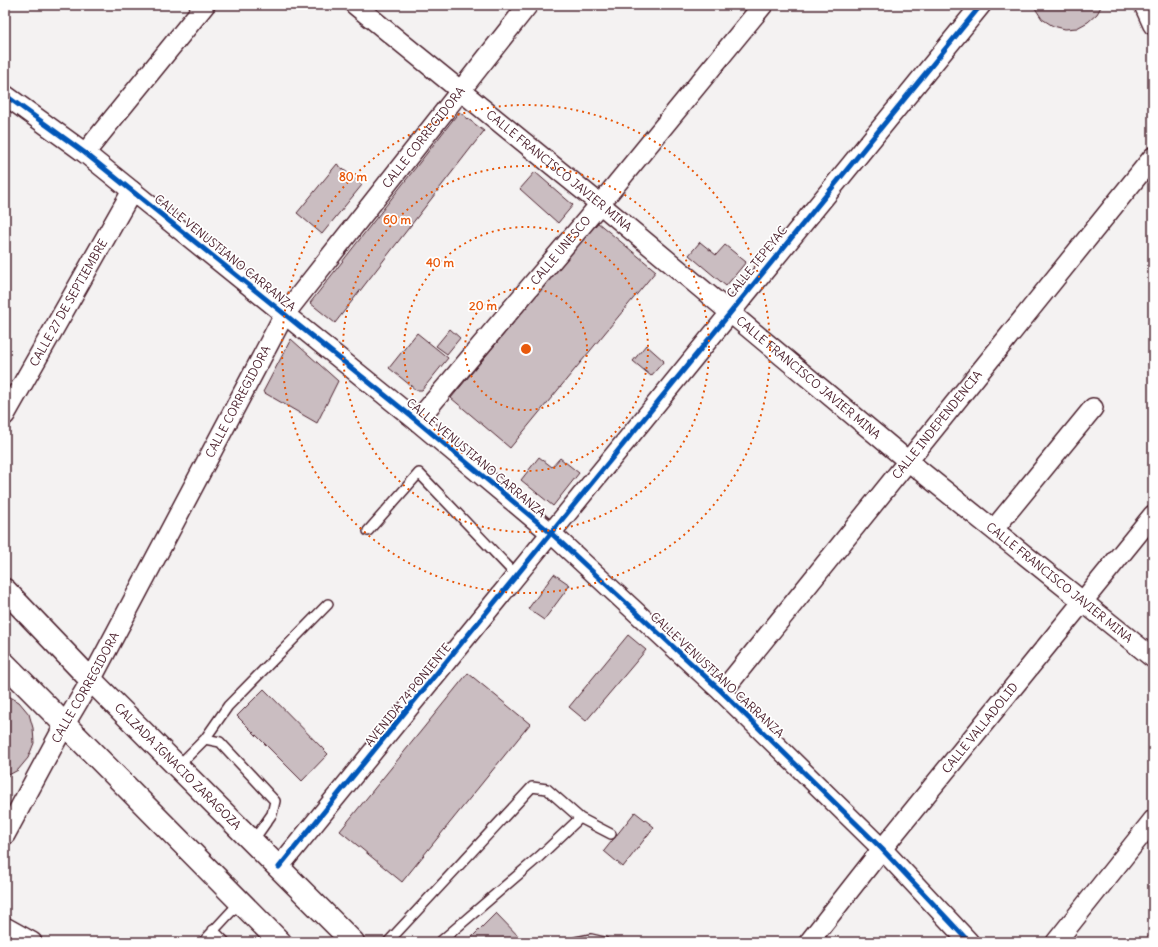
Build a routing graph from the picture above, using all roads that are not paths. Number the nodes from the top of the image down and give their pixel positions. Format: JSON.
{"nodes":[{"id":1,"x":205,"y":5,"type":"edge"},
{"id":2,"x":355,"y":5,"type":"edge"},
{"id":3,"x":528,"y":5,"type":"edge"},
{"id":4,"x":763,"y":5,"type":"edge"},
{"id":5,"x":981,"y":5,"type":"edge"},
{"id":6,"x":1144,"y":5,"type":"edge"},
{"id":7,"x":1153,"y":25,"type":"edge"},
{"id":8,"x":460,"y":90,"type":"junction"},
{"id":9,"x":5,"y":95,"type":"edge"},
{"id":10,"x":85,"y":153,"type":"junction"},
{"id":11,"x":1153,"y":157,"type":"edge"},
{"id":12,"x":132,"y":191,"type":"junction"},
{"id":13,"x":600,"y":204,"type":"junction"},
{"id":14,"x":730,"y":311,"type":"junction"},
{"id":15,"x":284,"y":315,"type":"junction"},
{"id":16,"x":1093,"y":408,"type":"dead end"},
{"id":17,"x":5,"y":415,"type":"edge"},
{"id":18,"x":417,"y":421,"type":"junction"},
{"id":19,"x":908,"y":461,"type":"junction"},
{"id":20,"x":1153,"y":515,"type":"edge"},
{"id":21,"x":994,"y":529,"type":"junction"},
{"id":22,"x":368,"y":531,"type":"dead end"},
{"id":23,"x":552,"y":534,"type":"junction"},
{"id":24,"x":518,"y":577,"type":"junction"},
{"id":25,"x":5,"y":590,"type":"edge"},
{"id":26,"x":1084,"y":601,"type":"junction"},
{"id":27,"x":328,"y":604,"type":"dead end"},
{"id":28,"x":1153,"y":658,"type":"edge"},
{"id":29,"x":5,"y":664,"type":"edge"},
{"id":30,"x":91,"y":680,"type":"junction"},
{"id":31,"x":722,"y":692,"type":"junction"},
{"id":32,"x":65,"y":724,"type":"junction"},
{"id":33,"x":205,"y":739,"type":"junction"},
{"id":34,"x":178,"y":766,"type":"junction"},
{"id":35,"x":580,"y":818,"type":"junction"},
{"id":36,"x":1153,"y":820,"type":"edge"},
{"id":37,"x":611,"y":834,"type":"dead end"},
{"id":38,"x":5,"y":835,"type":"edge"},
{"id":39,"x":253,"y":841,"type":"junction"},
{"id":40,"x":882,"y":848,"type":"junction"},
{"id":41,"x":279,"y":867,"type":"junction"},
{"id":42,"x":240,"y":902,"type":"junction"},
{"id":43,"x":5,"y":927,"type":"edge"},
{"id":44,"x":213,"y":930,"type":"junction"},
{"id":45,"x":32,"y":942,"type":"edge"},
{"id":46,"x":202,"y":942,"type":"edge"},
{"id":47,"x":225,"y":942,"type":"edge"},
{"id":48,"x":279,"y":942,"type":"edge"},
{"id":49,"x":353,"y":942,"type":"edge"},
{"id":50,"x":388,"y":942,"type":"edge"},
{"id":51,"x":440,"y":942,"type":"edge"},
{"id":52,"x":576,"y":942,"type":"edge"},
{"id":53,"x":604,"y":942,"type":"edge"},
{"id":54,"x":809,"y":942,"type":"edge"},
{"id":55,"x":969,"y":942,"type":"edge"},
{"id":56,"x":1056,"y":942,"type":"edge"}],
"edges":[{"from":1,"to":10,"type":"street"},
{"from":2,"to":8,"type":"street","name":"CALLE FRANCISCO JAVIER MINA"},
{"from":3,"to":8,"type":"street","name":"CALLE CORREGIDORA"},
{"from":4,"to":13,"type":"street","name":"CALLE UNESCO"},
{"from":5,"to":14,"type":"street","name":"CALLE TEPEYAC"},
{"from":6,"to":7,"type":"street"},
{"from":8,"to":13,"type":"street","name":"CALLE FRANCISCO JAVIER MINA"},
{"from":8,"to":15,"type":"street","name":"CALLE CORREGIDORA"},
{"from":9,"to":10,"type":"street","name":"CALLE VENUSTIANO CARRANZA"},
{"from":10,"to":12,"type":"street","name":"CALLE VENUSTIANO CARRANZA"},
{"from":11,"to":19,"type":"street","name":"CALLE INDEPENDENCIA"},
{"from":12,"to":15,"type":"street","name":"CALLE VENUSTIANO CARRANZA"},
{"from":12,"to":17,"type":"street","name":"CALLE 27 DE SEPTIEMBRE"},
{"from":13,"to":14,"type":"street","name":"CALLE FRANCISCO JAVIER MINA"},
{"from":13,"to":18,"type":"street","name":"CALLE UNESCO"},
{"from":14,"to":19,"type":"street","name":"CALLE FRANCISCO JAVIER MINA"},
{"from":14,"to":23,"type":"street","name":"CALLE TEPEYAC"},
{"from":15,"to":18,"type":"street","name":"CALLE VENUSTIANO CARRANZA"},
{"from":15,"to":30,"type":"street","name":"CALLE CORREGIDORA"},
{"from":16,"to":21,"type":"street"},
{"from":18,"to":23,"type":"street","name":"CALLE VENUSTIANO CARRANZA"},
{"from":19,"to":21,"type":"street","name":"CALLE FRANCISCO JAVIER MINA"},
{"from":19,"to":31,"type":"street","name":"CALLE INDEPENDENCIA"},
{"from":20,"to":26,"type":"street","name":"CALLE VALLADOLID"},
{"from":21,"to":26,"type":"street","name":"CALLE FRANCISCO JAVIER MINA"},
{"from":22,"to":24,"type":"lane"},
{"from":23,"to":24,"type":"street","name":"AVENIDA 74 PONIENTE"},
{"from":23,"to":31,"type":"street","name":"CALLE VENUSTIANO CARRANZA"},
{"from":24,"to":41,"type":"street","name":"AVENIDA 74 PONIENTE"},
{"from":25,"to":30,"type":"main road","name":"CALZADA IGNACIO ZARAGOZA"},
{"from":26,"to":28,"type":"street","name":"CALLE FRANCISCO JAVIER MINA"},
{"from":26,"to":40,"type":"street","name":"CALLE VALLADOLID"},
{"from":27,"to":33,"type":"lane"},
{"from":29,"to":32,"type":"main road"},
{"from":30,"to":32,"type":"street","name":"CALLE CORREGIDORA"},
{"from":30,"to":34,"type":"main road","name":"CALZADA IGNACIO ZARAGOZA"},
{"from":31,"to":40,"type":"street","name":"CALLE VENUSTIANO CARRANZA"},
{"from":32,"to":38,"type":"street","name":"CALLE CORREGIDORA"},
{"from":32,"to":42,"type":"main road"},
{"from":33,"to":34,"type":"lane"},
{"from":33,"to":39,"type":"lane"},
{"from":34,"to":39,"type":"main road","name":"CALZADA IGNACIO ZARAGOZA"},
{"from":35,"to":37,"type":"lane"},
{"from":35,"to":50,"type":"lane"},
{"from":35,"to":51,"type":"lane"},
{"from":36,"to":56,"type":"street"},
{"from":39,"to":41,"type":"main road","name":"CALZADA IGNACIO ZARAGOZA"},
{"from":40,"to":54,"type":"street","name":"CALLE VALLADOLID"},
{"from":40,"to":55,"type":"street","name":"CALLE VENUSTIANO CARRANZA"},
{"from":41,"to":49,"type":"main road","name":"CALZADA IGNACIO ZARAGOZA"},
{"from":42,"to":44,"type":"lane"},
{"from":42,"to":48,"type":"main road"},
{"from":43,"to":45,"type":"street"},
{"from":44,"to":46,"type":"lane"},
{"from":44,"to":47,"type":"lane"},
{"from":52,"to":53,"type":"lane"}]}
